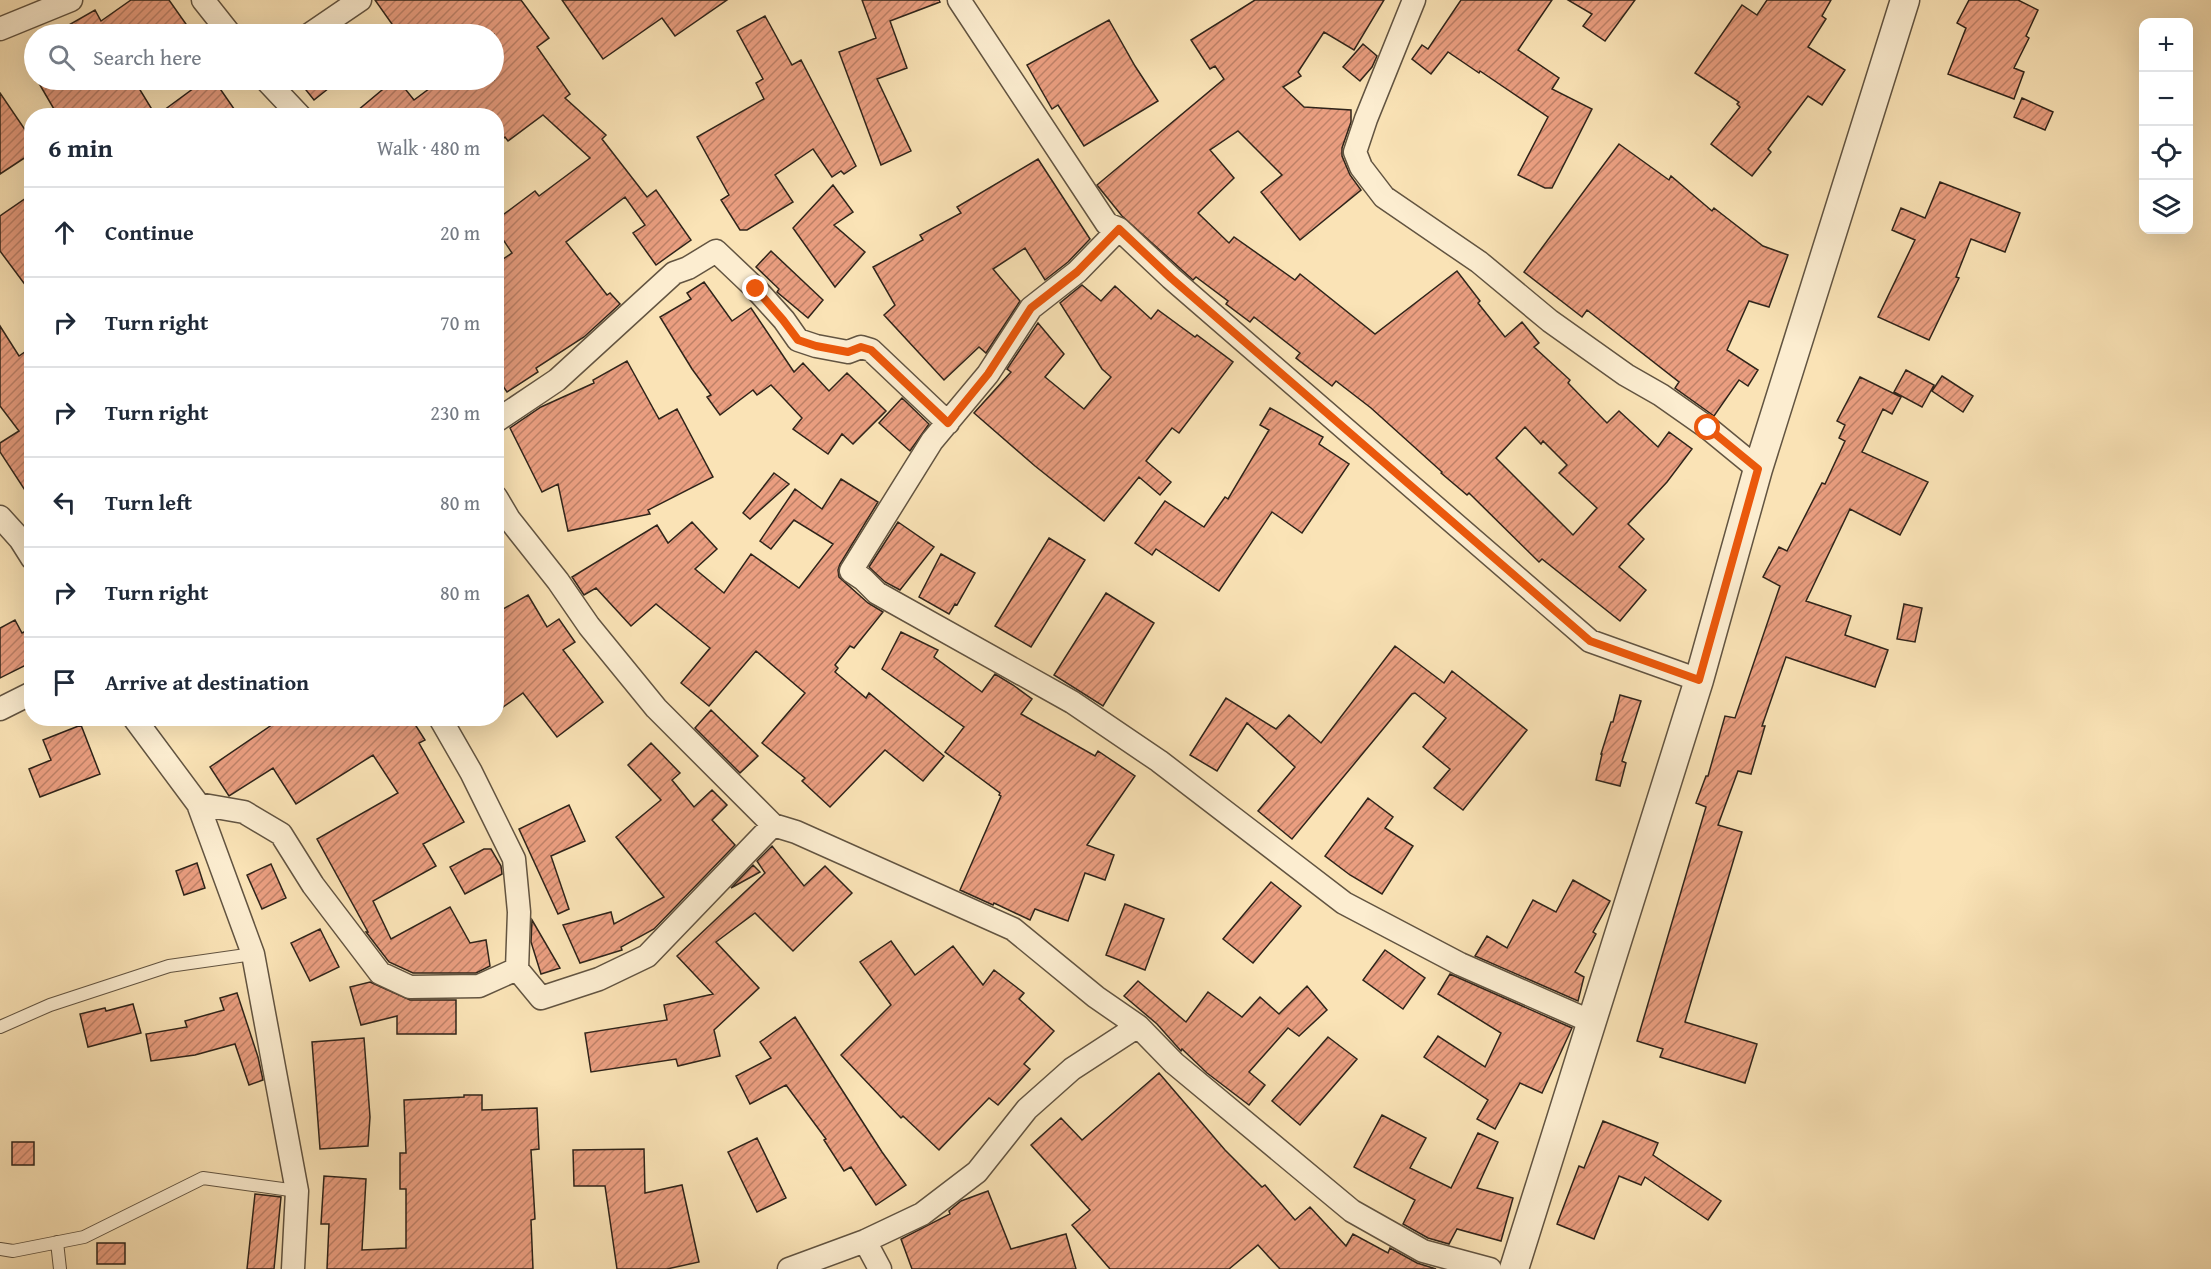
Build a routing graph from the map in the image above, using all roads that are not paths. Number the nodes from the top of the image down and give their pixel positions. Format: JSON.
{"nodes":[{"id":1,"x":71,"y":0,"type":"edge"},
{"id":2,"x":203,"y":0,"type":"edge"},
{"id":3,"x":360,"y":0,"type":"edge"},
{"id":4,"x":959,"y":0,"type":"edge"},
{"id":5,"x":1414,"y":0,"type":"edge"},
{"id":6,"x":1905,"y":0,"type":"edge"},
{"id":7,"x":222,"y":24,"type":"edge"},
{"id":8,"x":325,"y":24,"type":"edge"},
{"id":9,"x":0,"y":29,"type":"edge"},
{"id":10,"x":275,"y":90,"type":"edge"},
{"id":11,"x":292,"y":108,"type":"edge"},
{"id":12,"x":1119,"y":229,"type":"junction"},
{"id":13,"x":504,"y":416,"type":"edge"},
{"id":14,"x":948,"y":423,"type":"junction"},
{"id":15,"x":1758,"y":469,"type":"junction"},
{"id":16,"x":504,"y":511,"type":"edge"},
{"id":17,"x":0,"y":517,"type":"edge"},
{"id":18,"x":24,"y":545,"type":"edge"},
{"id":19,"x":1699,"y":680,"type":"junction"},
{"id":20,"x":24,"y":697,"type":"edge"},
{"id":21,"x":0,"y":709,"type":"edge"},
{"id":22,"x":140,"y":726,"type":"edge"},
{"id":23,"x":445,"y":726,"type":"edge"},
{"id":24,"x":198,"y":804,"type":"junction"},
{"id":25,"x":773,"y":825,"type":"junction"},
{"id":26,"x":253,"y":954,"type":"junction"},
{"id":27,"x":517,"y":969,"type":"junction"},
{"id":28,"x":1592,"y":1022,"type":"junction"},
{"id":29,"x":1138,"y":1026,"type":"junction"},
{"id":30,"x":0,"y":1027,"type":"edge"},
{"id":31,"x":297,"y":1191,"type":"junction"},
{"id":32,"x":865,"y":1241,"type":"junction"},
{"id":33,"x":57,"y":1242,"type":"junction"},
{"id":34,"x":0,"y":1249,"type":"edge"},
{"id":35,"x":60,"y":1269,"type":"edge"},
{"id":36,"x":293,"y":1269,"type":"edge"},
{"id":37,"x":789,"y":1269,"type":"edge"},
{"id":38,"x":880,"y":1269,"type":"edge"},
{"id":39,"x":1490,"y":1269,"type":"edge"},
{"id":40,"x":1514,"y":1269,"type":"edge"}],
"edges":[{"from":1,"to":9,"type":"street"},
{"from":2,"to":7,"type":"street"},
{"from":3,"to":8,"type":"street"},
{"from":4,"to":12,"type":"street"},
{"from":5,"to":15,"type":"street"},
{"from":6,"to":15,"type":"street"},
{"from":10,"to":11,"type":"street"},
{"from":12,"to":14,"type":"street"},
{"from":12,"to":19,"type":"street"},
{"from":13,"to":14,"type":"street"},
{"from":14,"to":28,"type":"street"},
{"from":15,"to":19,"type":"street"},
{"from":16,"to":25,"type":"street"},
{"from":17,"to":18,"type":"street"},
{"from":19,"to":28,"type":"street"},
{"from":20,"to":21,"type":"street"},
{"from":22,"to":24,"type":"street"},
{"from":23,"to":27,"type":"street"},
{"from":24,"to":26,"type":"street"},
{"from":24,"to":27,"type":"street"},
{"from":25,"to":27,"type":"street"},
{"from":25,"to":29,"type":"street"},
{"from":26,"to":30,"type":"lane"},
{"from":26,"to":31,"type":"street"},
{"from":28,"to":40,"type":"street"},
{"from":29,"to":32,"type":"street"},
{"from":29,"to":39,"type":"street"},
{"from":31,"to":33,"type":"lane"},
{"from":31,"to":36,"type":"street"},
{"from":32,"to":37,"type":"street"},
{"from":32,"to":38,"type":"street"},
{"from":33,"to":34,"type":"lane"},
{"from":33,"to":35,"type":"lane"}]}
